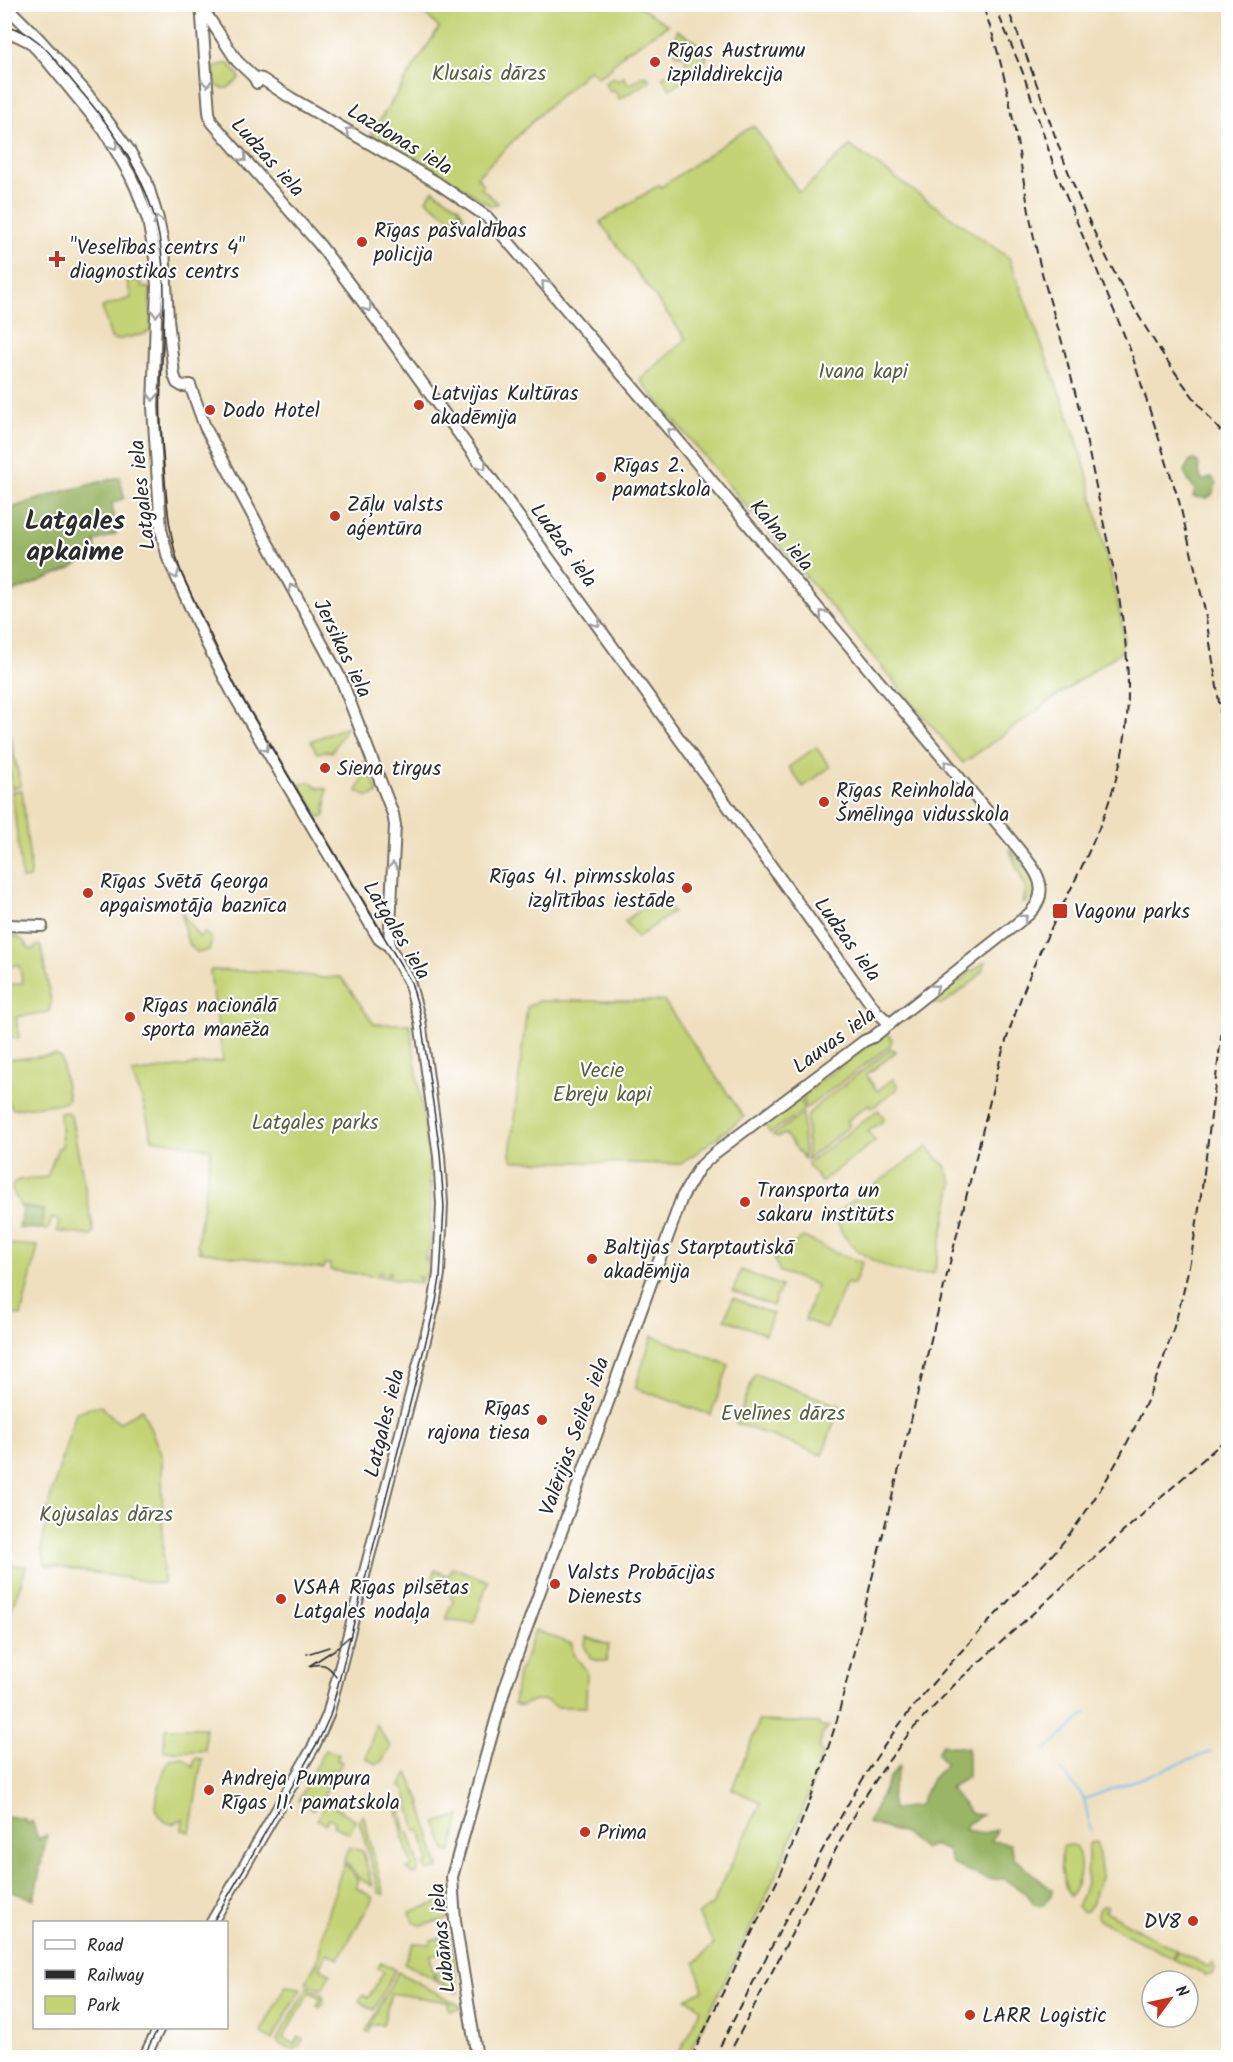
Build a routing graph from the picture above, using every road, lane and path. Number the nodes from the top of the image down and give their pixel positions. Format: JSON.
{"nodes":[{"id":1,"x":202,"y":5,"type":"edge"},
{"id":2,"x":6,"y":8,"type":"edge"},
{"id":3,"x":4,"y":34,"type":"edge"},
{"id":4,"x":206,"y":53,"type":"junction"},
{"id":5,"x":237,"y":61,"type":"junction"},
{"id":6,"x":487,"y":217,"type":"joint"},
{"id":7,"x":1041,"y":884,"type":"joint"},
{"id":8,"x":4,"y":925,"type":"edge"},
{"id":9,"x":42,"y":926,"type":"dead end"},
{"id":10,"x":388,"y":946,"type":"junction"},
{"id":11,"x":876,"y":1011,"type":"junction"},
{"id":12,"x":890,"y":1024,"type":"junction"},
{"id":13,"x":864,"y":1041,"type":"junction"},
{"id":14,"x":693,"y":1176,"type":"joint"},
{"id":15,"x":498,"y":1711,"type":"joint"},
{"id":16,"x":213,"y":1921,"type":"edge"},
{"id":17,"x":158,"y":2029,"type":"edge"},
{"id":18,"x":144,"y":2058,"type":"edge"},
{"id":19,"x":477,"y":2058,"type":"edge"}],
"edges":[{"from":1,"to":4,"type":"street"},
{"from":1,"to":5,"type":"street"},
{"from":10,"to":2,"type":"street","name":"Jersikas iela","one_way":true},
{"from":3,"to":10,"type":"street","name":"Latgales iela","one_way":true},
{"from":4,"to":5,"type":"street"},
{"from":4,"to":11,"type":"street","name":"Ludzas iela","one_way":true},
{"from":6,"to":5,"type":"street","name":"Lazdonas iela","one_way":true},
{"from":7,"to":6,"type":"street","name":"Kalna iela","one_way":true},
{"from":12,"to":7,"type":"street","name":"Lauvas iela","one_way":true},
{"from":8,"to":9,"type":"street"},
{"from":10,"to":16,"type":"street","name":"Latgales iela"},
{"from":11,"to":12,"type":"street","name":"Ludzas iela"},
{"from":11,"to":13,"type":"street","name":"Ludzas iela"},
{"from":12,"to":13,"type":"street","name":"Lauvas iela"},
{"from":13,"to":14,"type":"street","name":"Lauvas iela"},
{"from":14,"to":15,"type":"street","name":"Valērijas Seiles iela"},
{"from":15,"to":19,"type":"street","name":"Lubānas iela"},
{"from":17,"to":18,"type":"street"}]}
